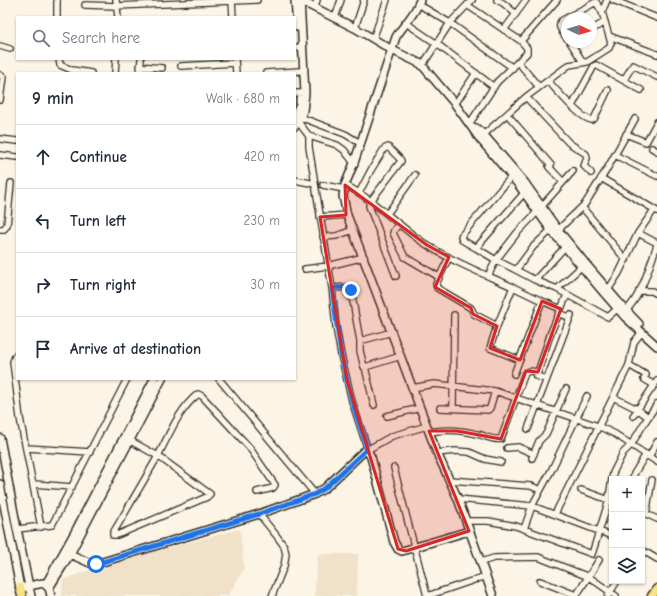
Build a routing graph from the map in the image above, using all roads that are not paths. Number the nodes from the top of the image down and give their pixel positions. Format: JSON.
{"nodes":[{"id":1,"x":57,"y":0,"type":"edge"},
{"id":2,"x":257,"y":0,"type":"edge"},
{"id":3,"x":295,"y":0,"type":"edge"},
{"id":4,"x":300,"y":0,"type":"edge"},
{"id":5,"x":341,"y":0,"type":"edge"},
{"id":6,"x":364,"y":0,"type":"edge"},
{"id":7,"x":387,"y":0,"type":"edge"},
{"id":8,"x":472,"y":0,"type":"edge"},
{"id":9,"x":497,"y":0,"type":"edge"},
{"id":10,"x":526,"y":0,"type":"edge"},
{"id":11,"x":557,"y":0,"type":"edge"},
{"id":12,"x":607,"y":0,"type":"edge"},
{"id":13,"x":613,"y":0,"type":"edge"},
{"id":14,"x":232,"y":1,"type":"edge"},
{"id":15,"x":594,"y":1,"type":"edge"},
{"id":16,"x":155,"y":2,"type":"edge"},
{"id":17,"x":419,"y":2,"type":"edge"},
{"id":18,"x":117,"y":3,"type":"edge"},
{"id":19,"x":316,"y":4,"type":"edge"},
{"id":20,"x":85,"y":5,"type":"dead end"},
{"id":21,"x":467,"y":5,"type":"junction"},
{"id":22,"x":576,"y":12,"type":"edge"},
{"id":23,"x":602,"y":12,"type":"junction"},
{"id":24,"x":516,"y":14,"type":"junction"},
{"id":25,"x":57,"y":16,"type":"edge"},
{"id":26,"x":118,"y":16,"type":"edge"},
{"id":27,"x":233,"y":16,"type":"edge"},
{"id":28,"x":296,"y":16,"type":"edge"},
{"id":29,"x":335,"y":18,"type":"junction"},
{"id":30,"x":657,"y":18,"type":"edge"},
{"id":31,"x":605,"y":22,"type":"junction"},
{"id":32,"x":406,"y":23,"type":"junction"},
{"id":33,"x":450,"y":23,"type":"junction"},
{"id":34,"x":296,"y":25,"type":"edge"},
{"id":35,"x":597,"y":27,"type":"edge"},
{"id":36,"x":355,"y":28,"type":"junction"},
{"id":37,"x":504,"y":30,"type":"junction"},
{"id":38,"x":609,"y":36,"type":"junction"},
{"id":39,"x":373,"y":39,"type":"junction"},
{"id":40,"x":521,"y":41,"type":"junction"},
{"id":41,"x":437,"y":44,"type":"junction"},
{"id":42,"x":0,"y":46,"type":"edge"},
{"id":43,"x":297,"y":47,"type":"edge"},
{"id":44,"x":574,"y":48,"type":"edge"},
{"id":45,"x":10,"y":49,"type":"dead end"},
{"id":46,"x":392,"y":50,"type":"junction"},
{"id":47,"x":657,"y":54,"type":"edge"},
{"id":48,"x":59,"y":60,"type":"edge"},
{"id":49,"x":116,"y":60,"type":"edge"},
{"id":50,"x":141,"y":60,"type":"edge"},
{"id":51,"x":235,"y":61,"type":"edge"},
{"id":52,"x":518,"y":62,"type":"junction"},
{"id":53,"x":583,"y":62,"type":"junction"},
{"id":54,"x":140,"y":66,"type":"junction"},
{"id":55,"x":181,"y":66,"type":"dead end"},
{"id":56,"x":422,"y":66,"type":"junction"},
{"id":57,"x":162,"y":68,"type":"dead end"},
{"id":58,"x":512,"y":68,"type":"junction"},
{"id":59,"x":300,"y":71,"type":"junction"},
{"id":60,"x":86,"y":72,"type":"edge"},
{"id":61,"x":115,"y":72,"type":"edge"},
{"id":62,"x":140,"y":72,"type":"edge"},
{"id":63,"x":236,"y":72,"type":"edge"},
{"id":64,"x":283,"y":72,"type":"edge"},
{"id":65,"x":476,"y":73,"type":"junction"},
{"id":66,"x":0,"y":74,"type":"edge"},
{"id":67,"x":657,"y":77,"type":"edge"},
{"id":68,"x":621,"y":79,"type":"junction"},
{"id":69,"x":548,"y":81,"type":"junction"},
{"id":70,"x":494,"y":87,"type":"junction"},
{"id":71,"x":539,"y":87,"type":"junction"},
{"id":72,"x":608,"y":90,"type":"dead end"},
{"id":73,"x":641,"y":90,"type":"dead end"},
{"id":74,"x":298,"y":93,"type":"edge"},
{"id":75,"x":526,"y":97,"type":"junction"},
{"id":76,"x":0,"y":100,"type":"edge"},
{"id":77,"x":455,"y":104,"type":"junction"},
{"id":78,"x":572,"y":106,"type":"junction"},
{"id":79,"x":507,"y":114,"type":"junction"},
{"id":80,"x":297,"y":119,"type":"edge"},
{"id":81,"x":635,"y":119,"type":"dead end"},
{"id":82,"x":657,"y":122,"type":"edge"},
{"id":83,"x":470,"y":123,"type":"junction"},
{"id":84,"x":626,"y":134,"type":"junction"},
{"id":85,"x":309,"y":136,"type":"junction"},
{"id":86,"x":482,"y":137,"type":"junction"},
{"id":87,"x":0,"y":139,"type":"edge"},
{"id":88,"x":16,"y":141,"type":"edge"},
{"id":89,"x":360,"y":143,"type":"junction"},
{"id":90,"x":0,"y":155,"type":"edge"},
{"id":91,"x":615,"y":155,"type":"junction"},
{"id":92,"x":16,"y":157,"type":"edge"},
{"id":93,"x":354,"y":163,"type":"junction"},
{"id":94,"x":573,"y":171,"type":"dead end"},
{"id":95,"x":591,"y":172,"type":"dead end"},
{"id":96,"x":415,"y":175,"type":"dead end"},
{"id":97,"x":512,"y":176,"type":"junction"},
{"id":98,"x":657,"y":176,"type":"edge"},
{"id":99,"x":602,"y":178,"type":"junction"},
{"id":100,"x":296,"y":180,"type":"edge"},
{"id":101,"x":562,"y":182,"type":"junction"},
{"id":102,"x":11,"y":183,"type":"dead end"},
{"id":103,"x":315,"y":184,"type":"junction"},
{"id":104,"x":323,"y":185,"type":"dead end"},
{"id":105,"x":344,"y":187,"type":"junction"},
{"id":106,"x":525,"y":192,"type":"junction"},
{"id":107,"x":359,"y":193,"type":"junction"},
{"id":108,"x":370,"y":202,"type":"junction"},
{"id":109,"x":582,"y":207,"type":"junction"},
{"id":110,"x":540,"y":209,"type":"junction"},
{"id":111,"x":656,"y":211,"type":"edge"},
{"id":112,"x":386,"y":214,"type":"junction"},
{"id":113,"x":347,"y":215,"type":"junction"},
{"id":114,"x":320,"y":217,"type":"junction"},
{"id":115,"x":399,"y":224,"type":"junction"},
{"id":116,"x":0,"y":229,"type":"edge"},
{"id":117,"x":353,"y":230,"type":"junction"},
{"id":118,"x":555,"y":230,"type":"junction"},
{"id":119,"x":638,"y":233,"type":"junction"},
{"id":120,"x":323,"y":236,"type":"junction"},
{"id":121,"x":657,"y":244,"type":"edge"},
{"id":122,"x":476,"y":248,"type":"junction"},
{"id":123,"x":566,"y":248,"type":"junction"},
{"id":124,"x":364,"y":257,"type":"junction"},
{"id":125,"x":449,"y":257,"type":"junction"},
{"id":126,"x":496,"y":260,"type":"junction"},
{"id":127,"x":626,"y":260,"type":"junction"},
{"id":128,"x":328,"y":266,"type":"junction"},
{"id":129,"x":581,"y":267,"type":"junction"},
{"id":130,"x":305,"y":269,"type":"dead end"},
{"id":131,"x":516,"y":270,"type":"junction"},
{"id":132,"x":396,"y":276,"type":"dead end"},
{"id":133,"x":488,"y":276,"type":"junction"},
{"id":134,"x":439,"y":277,"type":"junction"},
{"id":135,"x":535,"y":280,"type":"junction"},
{"id":136,"x":513,"y":287,"type":"junction"},
{"id":137,"x":332,"y":288,"type":"junction"},
{"id":138,"x":557,"y":289,"type":"junction"},
{"id":139,"x":608,"y":290,"type":"junction"},
{"id":140,"x":639,"y":291,"type":"junction"},
{"id":141,"x":657,"y":294,"type":"edge"},
{"id":142,"x":567,"y":295,"type":"junction"},
{"id":143,"x":542,"y":301,"type":"junction"},
{"id":144,"x":617,"y":309,"type":"junction"},
{"id":145,"x":560,"y":311,"type":"junction"},
{"id":146,"x":626,"y":311,"type":"junction"},
{"id":147,"x":454,"y":315,"type":"dead end"},
{"id":148,"x":497,"y":326,"type":"junction"},
{"id":149,"x":392,"y":332,"type":"junction"},
{"id":150,"x":642,"y":332,"type":"junction"},
{"id":151,"x":657,"y":340,"type":"edge"},
{"id":152,"x":360,"y":341,"type":"junction"},
{"id":153,"x":657,"y":346,"type":"edge"},
{"id":154,"x":16,"y":356,"type":"edge"},
{"id":155,"x":401,"y":356,"type":"junction"},
{"id":156,"x":520,"y":360,"type":"junction"},
{"id":157,"x":629,"y":365,"type":"junction"},
{"id":158,"x":365,"y":367,"type":"junction"},
{"id":159,"x":514,"y":374,"type":"dead end"},
{"id":160,"x":536,"y":376,"type":"dead end"},
{"id":161,"x":546,"y":379,"type":"junction"},
{"id":162,"x":126,"y":380,"type":"edge"},
{"id":163,"x":153,"y":380,"type":"edge"},
{"id":164,"x":161,"y":380,"type":"edge"},
{"id":165,"x":220,"y":380,"type":"edge"},
{"id":166,"x":655,"y":383,"type":"edge"},
{"id":167,"x":454,"y":386,"type":"junction"},
{"id":168,"x":412,"y":388,"type":"junction"},
{"id":169,"x":566,"y":389,"type":"dead end"},
{"id":170,"x":495,"y":391,"type":"junction"},
{"id":171,"x":587,"y":396,"type":"dead end"},
{"id":172,"x":613,"y":397,"type":"junction"},
{"id":173,"x":516,"y":398,"type":"junction"},
{"id":174,"x":657,"y":404,"type":"edge"},
{"id":175,"x":374,"y":405,"type":"dead end"},
{"id":176,"x":536,"y":405,"type":"junction"},
{"id":177,"x":420,"y":408,"type":"junction"},
{"id":178,"x":440,"y":408,"type":"dead end"},
{"id":179,"x":453,"y":408,"type":"junction"},
{"id":180,"x":637,"y":409,"type":"junction"},
{"id":181,"x":555,"y":411,"type":"junction"},
{"id":182,"x":387,"y":416,"type":"dead end"},
{"id":183,"x":633,"y":416,"type":"dead end"},
{"id":184,"x":648,"y":417,"type":"junction"},
{"id":185,"x":576,"y":418,"type":"junction"},
{"id":186,"x":598,"y":426,"type":"junction"},
{"id":187,"x":428,"y":429,"type":"junction"},
{"id":188,"x":528,"y":429,"type":"dead end"},
{"id":189,"x":0,"y":438,"type":"edge"},
{"id":190,"x":129,"y":440,"type":"junction"},
{"id":191,"x":657,"y":442,"type":"edge"},
{"id":192,"x":631,"y":445,"type":"junction"},
{"id":193,"x":27,"y":448,"type":"junction"},
{"id":194,"x":507,"y":448,"type":"dead end"},
{"id":195,"x":367,"y":450,"type":"junction"},
{"id":196,"x":90,"y":452,"type":"junction"},
{"id":197,"x":437,"y":454,"type":"junction"},
{"id":198,"x":647,"y":455,"type":"junction"},
{"id":199,"x":158,"y":456,"type":"junction"},
{"id":200,"x":500,"y":462,"type":"dead end"},
{"id":201,"x":657,"y":462,"type":"edge"},
{"id":202,"x":394,"y":468,"type":"dead end"},
{"id":203,"x":612,"y":476,"type":"edge"},
{"id":204,"x":634,"y":476,"type":"edge"},
{"id":205,"x":449,"y":480,"type":"junction"},
{"id":206,"x":652,"y":480,"type":"dead end"},
{"id":207,"x":0,"y":484,"type":"edge"},
{"id":208,"x":34,"y":484,"type":"junction"},
{"id":209,"x":72,"y":487,"type":"junction"},
{"id":210,"x":540,"y":490,"type":"junction"},
{"id":211,"x":581,"y":490,"type":"dead end"},
{"id":212,"x":257,"y":492,"type":"dead end"},
{"id":213,"x":315,"y":494,"type":"junction"},
{"id":214,"x":458,"y":499,"type":"junction"},
{"id":215,"x":609,"y":500,"type":"edge"},
{"id":216,"x":609,"y":503,"type":"edge"},
{"id":217,"x":532,"y":506,"type":"junction"},
{"id":218,"x":644,"y":512,"type":"edge"},
{"id":219,"x":645,"y":513,"type":"edge"},
{"id":220,"x":259,"y":514,"type":"junction"},
{"id":221,"x":556,"y":514,"type":"junction"},
{"id":222,"x":657,"y":519,"type":"edge"},
{"id":223,"x":466,"y":521,"type":"junction"},
{"id":224,"x":41,"y":527,"type":"junction"},
{"id":225,"x":17,"y":529,"type":"junction"},
{"id":226,"x":524,"y":529,"type":"junction"},
{"id":227,"x":469,"y":531,"type":"junction"},
{"id":228,"x":600,"y":532,"type":"junction"},
{"id":229,"x":609,"y":535,"type":"edge"},
{"id":230,"x":415,"y":546,"type":"junction"},
{"id":231,"x":645,"y":552,"type":"edge"},
{"id":232,"x":70,"y":554,"type":"junction"},
{"id":233,"x":657,"y":559,"type":"edge"},
{"id":234,"x":599,"y":560,"type":"dead end"},
{"id":235,"x":481,"y":562,"type":"junction"},
{"id":236,"x":486,"y":576,"type":"junction"},
{"id":237,"x":589,"y":577,"type":"junction"},
{"id":238,"x":540,"y":581,"type":"dead end"},
{"id":239,"x":615,"y":584,"type":"edge"},
{"id":240,"x":29,"y":585,"type":"junction"},
{"id":241,"x":48,"y":586,"type":"junction"},
{"id":242,"x":657,"y":589,"type":"edge"},
{"id":243,"x":21,"y":592,"type":"edge"},
{"id":244,"x":609,"y":594,"type":"edge"},
{"id":245,"x":32,"y":596,"type":"edge"},
{"id":246,"x":51,"y":596,"type":"edge"},
{"id":247,"x":272,"y":596,"type":"edge"},
{"id":248,"x":428,"y":596,"type":"edge"},
{"id":249,"x":493,"y":596,"type":"edge"},
{"id":250,"x":576,"y":596,"type":"edge"},
{"id":251,"x":616,"y":596,"type":"edge"},
{"id":252,"x":652,"y":596,"type":"edge"}],
"edges":[{"from":1,"to":25,"type":"street"},
{"from":2,"to":14,"type":"street"},
{"from":3,"to":28,"type":"street"},
{"from":4,"to":19,"type":"street"},
{"from":4,"to":80,"type":"street"},
{"from":5,"to":29,"type":"street"},
{"from":6,"to":36,"type":"street"},
{"from":7,"to":39,"type":"street"},
{"from":8,"to":21,"type":"street"},
{"from":9,"to":24,"type":"street"},
{"from":10,"to":24,"type":"street"},
{"from":11,"to":40,"type":"street"},
{"from":12,"to":23,"type":"street"},
{"from":13,"to":30,"type":"street"},
{"from":14,"to":16,"type":"street"},
{"from":14,"to":27,"type":"street"},
{"from":15,"to":22,"type":"street"},
{"from":15,"to":23,"type":"street"},
{"from":16,"to":18,"type":"street"},
{"from":17,"to":32,"type":"street"},
{"from":17,"to":33,"type":"street"},
{"from":18,"to":20,"type":"street"},
{"from":18,"to":26,"type":"street"},
{"from":19,"to":29,"type":"street"},
{"from":21,"to":33,"type":"street"},
{"from":21,"to":37,"type":"street"},
{"from":23,"to":31,"type":"street"},
{"from":24,"to":37,"type":"street"},
{"from":29,"to":36,"type":"street"},
{"from":31,"to":35,"type":"street"},
{"from":31,"to":38,"type":"street"},
{"from":32,"to":41,"type":"street"},
{"from":32,"to":46,"type":"street"},
{"from":33,"to":41,"type":"street"},
{"from":33,"to":58,"type":"street"},
{"from":34,"to":43,"type":"street"},
{"from":36,"to":39,"type":"street"},
{"from":37,"to":40,"type":"street"},
{"from":38,"to":47,"type":"street"},
{"from":38,"to":53,"type":"street"},
{"from":39,"to":46,"type":"street"},
{"from":40,"to":52,"type":"street"},
{"from":41,"to":56,"type":"street"},
{"from":41,"to":65,"type":"street"},
{"from":42,"to":45,"type":"street"},
{"from":43,"to":59,"type":"street"},
{"from":44,"to":53,"type":"street"},
{"from":46,"to":56,"type":"street"},
{"from":46,"to":89,"type":"street"},
{"from":48,"to":60,"type":"street"},
{"from":49,"to":61,"type":"street"},
{"from":50,"to":54,"type":"street"},
{"from":51,"to":55,"type":"street"},
{"from":51,"to":63,"type":"street"},
{"from":52,"to":58,"type":"street"},
{"from":52,"to":71,"type":"street"},
{"from":53,"to":69,"type":"street"},
{"from":54,"to":57,"type":"street"},
{"from":54,"to":62,"type":"street"},
{"from":56,"to":77,"type":"street"},
{"from":58,"to":70,"type":"street"},
{"from":59,"to":64,"type":"street"},
{"from":59,"to":74,"type":"street"},
{"from":65,"to":70,"type":"street"},
{"from":65,"to":77,"type":"street"},
{"from":66,"to":76,"type":"street"},
{"from":67,"to":68,"type":"street"},
{"from":68,"to":73,"type":"street"},
{"from":68,"to":78,"type":"street"},
{"from":69,"to":71,"type":"street"},
{"from":69,"to":78,"type":"street"},
{"from":70,"to":83,"type":"street"},
{"from":71,"to":75,"type":"street"},
{"from":72,"to":78,"type":"street"},
{"from":74,"to":80,"type":"street"},
{"from":75,"to":79,"type":"street"},
{"from":75,"to":95,"type":"street"},
{"from":77,"to":83,"type":"street"},
{"from":79,"to":86,"type":"street"},
{"from":79,"to":101,"type":"street"},
{"from":80,"to":85,"type":"street"},
{"from":80,"to":89,"type":"street"},
{"from":81,"to":84,"type":"street"},
{"from":82,"to":84,"type":"street"},
{"from":83,"to":86,"type":"street"},
{"from":84,"to":91,"type":"street"},
{"from":85,"to":93,"type":"street"},
{"from":85,"to":103,"type":"street"},
{"from":86,"to":97,"type":"street"},
{"from":86,"to":110,"type":"street"},
{"from":87,"to":88,"type":"street"},
{"from":89,"to":93,"type":"street"},
{"from":90,"to":92,"type":"street"},
{"from":91,"to":98,"type":"street"},
{"from":91,"to":99,"type":"street"},
{"from":93,"to":105,"type":"street"},
{"from":94,"to":101,"type":"street"},
{"from":96,"to":112,"type":"street"},
{"from":97,"to":106,"type":"street"},
{"from":97,"to":122,"type":"street"},
{"from":99,"to":109,"type":"street"},
{"from":99,"to":111,"type":"street"},
{"from":100,"to":103,"type":"street"},
{"from":101,"to":110,"type":"street"},
{"from":102,"to":116,"type":"street"},
{"from":103,"to":114,"type":"street"},
{"from":104,"to":105,"type":"street"},
{"from":105,"to":107,"type":"street"},
{"from":105,"to":113,"type":"street"},
{"from":106,"to":110,"type":"street"},
{"from":106,"to":122,"type":"street"},
{"from":107,"to":108,"type":"street"},
{"from":107,"to":108,"type":"street"},
{"from":108,"to":112,"type":"street"},
{"from":108,"to":132,"type":"street"},
{"from":109,"to":118,"type":"street"},
{"from":109,"to":127,"type":"street"},
{"from":110,"to":118,"type":"street"},
{"from":110,"to":126,"type":"street"},
{"from":111,"to":119,"type":"street"},
{"from":112,"to":115,"type":"street"},
{"from":113,"to":114,"type":"street"},
{"from":113,"to":117,"type":"street"},
{"from":114,"to":120,"type":"street"},
{"from":115,"to":125,"type":"street"},
{"from":115,"to":134,"type":"street"},
{"from":117,"to":120,"type":"street"},
{"from":117,"to":124,"type":"street"},
{"from":118,"to":123,"type":"street"},
{"from":118,"to":131,"type":"street"},
{"from":118,"to":139,"type":"street"},
{"from":119,"to":121,"type":"street"},
{"from":119,"to":127,"type":"street"},
{"from":120,"to":128,"type":"street"},
{"from":121,"to":140,"type":"street"},
{"from":122,"to":126,"type":"street"},
{"from":123,"to":129,"type":"street"},
{"from":123,"to":135,"type":"street"},
{"from":124,"to":128,"type":"street"},
{"from":124,"to":149,"type":"street"},
{"from":125,"to":133,"type":"street"},
{"from":125,"to":134,"type":"street"},
{"from":126,"to":131,"type":"street"},
{"from":126,"to":133,"type":"street"},
{"from":127,"to":139,"type":"street"},
{"from":128,"to":130,"type":"street"},
{"from":128,"to":137,"type":"street"},
{"from":129,"to":138,"type":"street"},
{"from":129,"to":144,"type":"street"},
{"from":131,"to":135,"type":"street"},
{"from":133,"to":136,"type":"street"},
{"from":134,"to":148,"type":"street"},
{"from":135,"to":138,"type":"street"},
{"from":136,"to":143,"type":"street"},
{"from":136,"to":148,"type":"street"},
{"from":137,"to":152,"type":"street"},
{"from":137,"to":195,"type":"street"},
{"from":138,"to":142,"type":"street"},
{"from":139,"to":146,"type":"street"},
{"from":140,"to":141,"type":"street"},
{"from":140,"to":146,"type":"street"},
{"from":142,"to":144,"type":"street"},
{"from":142,"to":145,"type":"street"},
{"from":143,"to":145,"type":"street"},
{"from":143,"to":156,"type":"street"},
{"from":144,"to":150,"type":"street"},
{"from":145,"to":161,"type":"street"},
{"from":145,"to":173,"type":"street"},
{"from":146,"to":151,"type":"street"},
{"from":147,"to":167,"type":"street"},
{"from":148,"to":156,"type":"street"},
{"from":149,"to":152,"type":"street"},
{"from":149,"to":155,"type":"street"},
{"from":150,"to":153,"type":"street"},
{"from":150,"to":157,"type":"street"},
{"from":152,"to":158,"type":"street"},
{"from":154,"to":193,"type":"street"},
{"from":155,"to":158,"type":"street"},
{"from":155,"to":168,"type":"street"},
{"from":156,"to":159,"type":"street"},
{"from":157,"to":166,"type":"street"},
{"from":157,"to":172,"type":"street"},
{"from":158,"to":175,"type":"street"},
{"from":160,"to":161,"type":"street"},
{"from":161,"to":176,"type":"street"},
{"from":162,"to":196,"type":"street"},
{"from":163,"to":241,"type":"street"},
{"from":164,"to":190,"type":"street"},
{"from":165,"to":213,"type":"street"},
{"from":166,"to":180,"type":"street"},
{"from":167,"to":168,"type":"street"},
{"from":167,"to":170,"type":"street"},
{"from":167,"to":179,"type":"street"},
{"from":168,"to":177,"type":"street"},
{"from":169,"to":181,"type":"street"},
{"from":170,"to":173,"type":"street"},
{"from":170,"to":179,"type":"street"},
{"from":171,"to":185,"type":"street"},
{"from":172,"to":180,"type":"street"},
{"from":172,"to":186,"type":"street"},
{"from":173,"to":176,"type":"street"},
{"from":173,"to":187,"type":"street"},
{"from":174,"to":184,"type":"street"},
{"from":176,"to":181,"type":"street"},
{"from":176,"to":188,"type":"street"},
{"from":177,"to":182,"type":"street"},
{"from":177,"to":187,"type":"street"},
{"from":178,"to":179,"type":"street"},
{"from":180,"to":183,"type":"street"},
{"from":180,"to":184,"type":"street"},
{"from":181,"to":185,"type":"street"},
{"from":181,"to":194,"type":"street"},
{"from":184,"to":192,"type":"street"},
{"from":185,"to":186,"type":"street"},
{"from":185,"to":210,"type":"street"},
{"from":186,"to":192,"type":"street"},
{"from":186,"to":221,"type":"street"},
{"from":187,"to":195,"type":"street"},
{"from":187,"to":197,"type":"street"},
{"from":189,"to":225,"type":"street"},
{"from":190,"to":199,"type":"street"},
{"from":190,"to":232,"type":"street"},
{"from":191,"to":198,"type":"street"},
{"from":192,"to":198,"type":"street"},
{"from":192,"to":203,"type":"street"},
{"from":193,"to":196,"type":"street"},
{"from":193,"to":208,"type":"street"},
{"from":195,"to":213,"type":"street"},
{"from":195,"to":230,"type":"street"},
{"from":196,"to":209,"type":"street"},
{"from":197,"to":200,"type":"street"},
{"from":197,"to":205,"type":"street"},
{"from":198,"to":201,"type":"street"},
{"from":198,"to":204,"type":"street"},
{"from":199,"to":199,"type":"street"},
{"from":199,"to":212,"type":"street"},
{"from":202,"to":230,"type":"street"},
{"from":205,"to":210,"type":"street"},
{"from":205,"to":214,"type":"street"},
{"from":206,"to":218,"type":"street"},
{"from":207,"to":243,"type":"street"},
{"from":208,"to":209,"type":"street"},
{"from":208,"to":224,"type":"street"},
{"from":209,"to":224,"type":"street"},
{"from":210,"to":217,"type":"street"},
{"from":211,"to":215,"type":"street"},
{"from":213,"to":220,"type":"street"},
{"from":214,"to":217,"type":"street"},
{"from":214,"to":223,"type":"street"},
{"from":216,"to":228,"type":"street"},
{"from":217,"to":221,"type":"street"},
{"from":217,"to":226,"type":"street"},
{"from":219,"to":222,"type":"street"},
{"from":220,"to":232,"type":"street"},
{"from":220,"to":247,"type":"street"},
{"from":221,"to":228,"type":"street"},
{"from":223,"to":226,"type":"street"},
{"from":223,"to":227,"type":"street"},
{"from":224,"to":225,"type":"street"},
{"from":225,"to":240,"type":"street"},
{"from":226,"to":228,"type":"street"},
{"from":227,"to":230,"type":"street"},
{"from":227,"to":235,"type":"street"},
{"from":228,"to":229,"type":"street"},
{"from":230,"to":248,"type":"street"},
{"from":231,"to":233,"type":"street"},
{"from":232,"to":241,"type":"street"},
{"from":234,"to":237,"type":"street"},
{"from":235,"to":236,"type":"street"},
{"from":235,"to":237,"type":"street"},
{"from":236,"to":248,"type":"street"},
{"from":236,"to":249,"type":"street"},
{"from":237,"to":244,"type":"street"},
{"from":237,"to":250,"type":"street"},
{"from":238,"to":250,"type":"street"},
{"from":239,"to":244,"type":"street"},
{"from":240,"to":241,"type":"street"},
{"from":240,"to":243,"type":"street"},
{"from":240,"to":245,"type":"street"},
{"from":241,"to":246,"type":"street"},
{"from":242,"to":252,"type":"main road"},
{"from":244,"to":251,"type":"street"}]}
